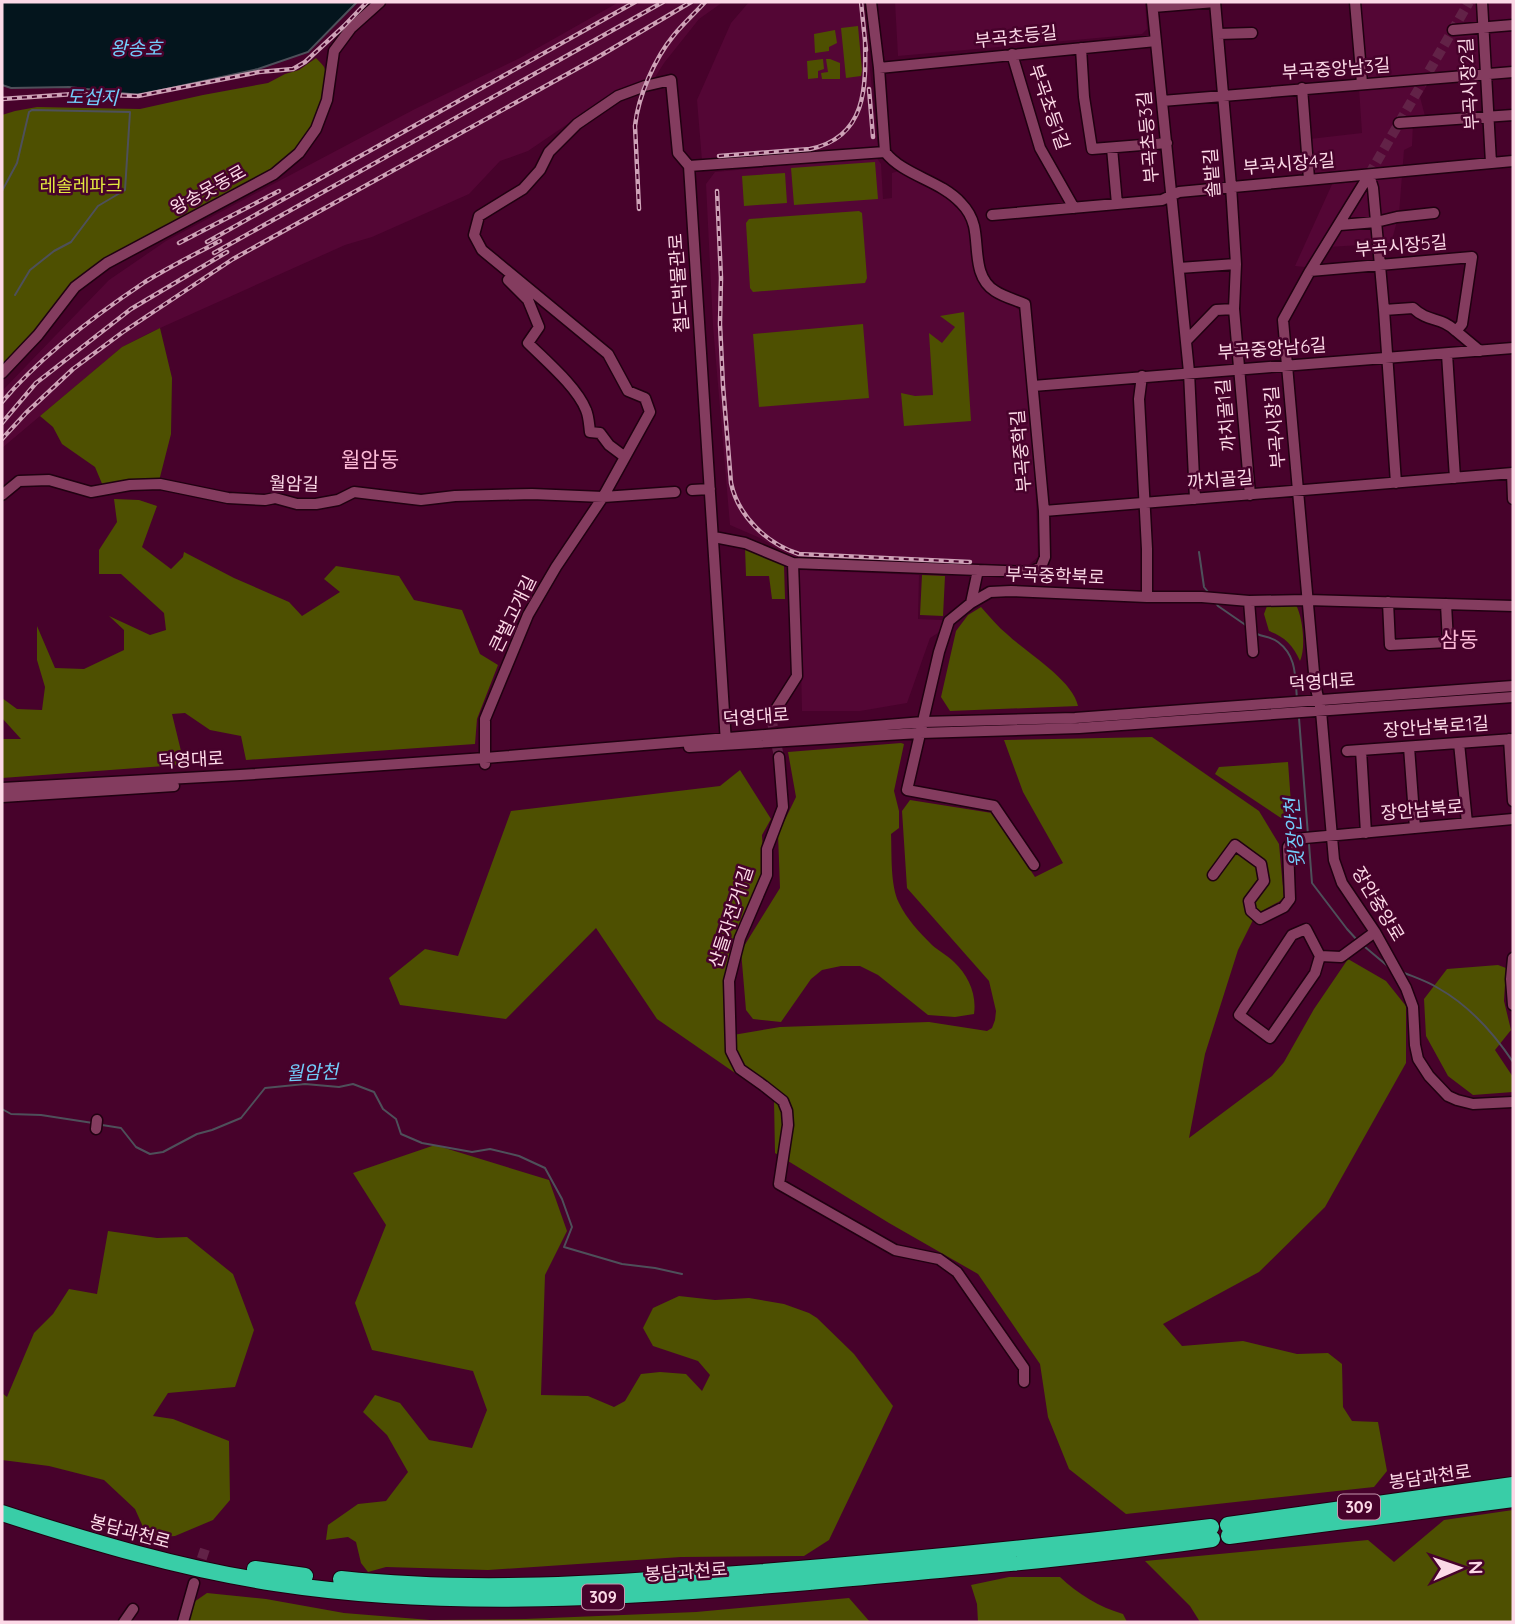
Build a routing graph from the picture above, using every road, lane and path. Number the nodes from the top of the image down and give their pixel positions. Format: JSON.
{"nodes":[{"id":1,"x":380,"y":2,"type":"edge"},
{"id":2,"x":870,"y":2,"type":"edge"},
{"id":3,"x":1215,"y":2,"type":"edge"},
{"id":4,"x":1355,"y":2,"type":"edge"},
{"id":5,"x":1482,"y":2,"type":"edge"},
{"id":6,"x":1153,"y":4,"type":"edge"},
{"id":7,"x":1513,"y":24,"type":"edge"},
{"id":8,"x":1482,"y":27,"type":"junction"},
{"id":9,"x":1453,"y":30,"type":"dead end"},
{"id":10,"x":1252,"y":33,"type":"dead end"},
{"id":11,"x":1218,"y":34,"type":"junction"},
{"id":12,"x":1156,"y":41,"type":"junction"},
{"id":13,"x":1081,"y":48,"type":"junction"},
{"id":14,"x":1012,"y":54,"type":"junction"},
{"id":15,"x":878,"y":68,"type":"junction"},
{"id":16,"x":1513,"y":72,"type":"edge"},
{"id":17,"x":1485,"y":74,"type":"junction"},
{"id":18,"x":1362,"y":83,"type":"junction"},
{"id":19,"x":1302,"y":88,"type":"junction"},
{"id":20,"x":1223,"y":95,"type":"junction"},
{"id":21,"x":1162,"y":101,"type":"junction"},
{"id":22,"x":1513,"y":115,"type":"edge"},
{"id":23,"x":1489,"y":117,"type":"junction"},
{"id":24,"x":1399,"y":123,"type":"dead end"},
{"id":25,"x":1167,"y":144,"type":"junction"},
{"id":26,"x":1112,"y":148,"type":"junction"},
{"id":27,"x":885,"y":152,"type":"junction"},
{"id":28,"x":1513,"y":161,"type":"edge"},
{"id":29,"x":1492,"y":163,"type":"junction"},
{"id":30,"x":689,"y":166,"type":"junction"},
{"id":31,"x":1369,"y":175,"type":"junction"},
{"id":32,"x":1309,"y":179,"type":"junction"},
{"id":33,"x":1231,"y":186,"type":"junction"},
{"id":34,"x":1171,"y":195,"type":"junction"},
{"id":35,"x":1117,"y":204,"type":"junction"},
{"id":36,"x":1074,"y":208,"type":"junction"},
{"id":37,"x":1434,"y":214,"type":"dead end"},
{"id":38,"x":992,"y":215,"type":"dead end"},
{"id":39,"x":1376,"y":222,"type":"junction"},
{"id":40,"x":1340,"y":225,"type":"junction"},
{"id":41,"x":1236,"y":264,"type":"junction"},
{"id":42,"x":1380,"y":266,"type":"junction"},
{"id":43,"x":1179,"y":268,"type":"junction"},
{"id":44,"x":1310,"y":271,"type":"junction"},
{"id":45,"x":510,"y":278,"type":"junction"},
{"id":46,"x":1234,"y":309,"type":"junction"},
{"id":47,"x":1384,"y":310,"type":"junction"},
{"id":48,"x":1456,"y":331,"type":"junction"},
{"id":49,"x":1186,"y":341,"type":"junction"},
{"id":50,"x":1513,"y":348,"type":"edge"},
{"id":51,"x":1480,"y":351,"type":"junction"},
{"id":52,"x":1447,"y":354,"type":"junction"},
{"id":53,"x":1388,"y":359,"type":"junction"},
{"id":54,"x":1287,"y":366,"type":"junction"},
{"id":55,"x":1239,"y":369,"type":"junction"},
{"id":56,"x":1189,"y":372,"type":"junction"},
{"id":57,"x":2,"y":373,"type":"edge"},
{"id":58,"x":1142,"y":376,"type":"junction"},
{"id":59,"x":1033,"y":386,"type":"junction"},
{"id":60,"x":625,"y":457,"type":"junction"},
{"id":61,"x":1512,"y":473,"type":"edge"},
{"id":62,"x":1455,"y":478,"type":"junction"},
{"id":63,"x":1396,"y":483,"type":"junction"},
{"id":64,"x":710,"y":489,"type":"junction"},
{"id":65,"x":692,"y":490,"type":"dead end"},
{"id":66,"x":1298,"y":491,"type":"junction"},
{"id":67,"x":675,"y":492,"type":"dead end"},
{"id":68,"x":2,"y":495,"type":"edge"},
{"id":69,"x":1250,"y":495,"type":"junction"},
{"id":70,"x":603,"y":497,"type":"junction"},
{"id":71,"x":1195,"y":499,"type":"junction"},
{"id":72,"x":1513,"y":499,"type":"edge"},
{"id":73,"x":1145,"y":503,"type":"junction"},
{"id":74,"x":1044,"y":512,"type":"junction"},
{"id":75,"x":714,"y":537,"type":"junction"},
{"id":76,"x":793,"y":563,"type":"junction"},
{"id":77,"x":978,"y":570,"type":"junction"},
{"id":78,"x":1147,"y":597,"type":"junction"},
{"id":79,"x":1307,"y":600,"type":"junction"},
{"id":80,"x":971,"y":603,"type":"junction"},
{"id":81,"x":1388,"y":603,"type":"junction"},
{"id":82,"x":1446,"y":604,"type":"junction"},
{"id":83,"x":1250,"y":605,"type":"junction"},
{"id":84,"x":1513,"y":606,"type":"edge"},
{"id":85,"x":1253,"y":652,"type":"dead end"},
{"id":86,"x":1513,"y":686,"type":"edge"},
{"id":87,"x":1513,"y":697,"type":"edge"},
{"id":88,"x":1316,"y":705,"type":"junction"},
{"id":89,"x":771,"y":717,"type":"tunnel mouth"},
{"id":90,"x":921,"y":728,"type":"junction"},
{"id":91,"x":1511,"y":739,"type":"edge"},
{"id":92,"x":726,"y":741,"type":"junction"},
{"id":93,"x":1459,"y":743,"type":"junction"},
{"id":94,"x":1409,"y":747,"type":"junction"},
{"id":95,"x":1361,"y":750,"type":"junction"},
{"id":96,"x":1347,"y":751,"type":"dead end"},
{"id":97,"x":779,"y":757,"type":"tunnel mouth"},
{"id":98,"x":485,"y":761,"type":"junction"},
{"id":99,"x":2,"y":788,"type":"edge"},
{"id":100,"x":2,"y":797,"type":"edge"},
{"id":101,"x":1513,"y":801,"type":"edge"},
{"id":102,"x":1513,"y":819,"type":"edge"},
{"id":103,"x":1467,"y":824,"type":"junction"},
{"id":104,"x":1415,"y":828,"type":"junction"},
{"id":105,"x":1366,"y":833,"type":"junction"},
{"id":106,"x":1328,"y":836,"type":"junction"},
{"id":107,"x":1034,"y":865,"type":"dead end"},
{"id":108,"x":1213,"y":875,"type":"dead end"},
{"id":109,"x":1371,"y":935,"type":"junction"},
{"id":110,"x":1320,"y":956,"type":"junction"},
{"id":111,"x":1513,"y":957,"type":"edge"},
{"id":112,"x":1513,"y":1005,"type":"edge"},
{"id":113,"x":1513,"y":1102,"type":"edge"},
{"id":114,"x":1024,"y":1382,"type":"dead end"},
{"id":115,"x":1513,"y":1485,"type":"edge"},
{"id":116,"x":1513,"y":1499,"type":"edge"},
{"id":117,"x":2,"y":1502,"type":"edge"},
{"id":118,"x":2,"y":1513,"type":"edge"},
{"id":119,"x":1220,"y":1532,"type":"junction"},
{"id":120,"x":194,"y":1583,"type":"tunnel mouth"},
{"id":121,"x":132,"y":1609,"type":"dead end"},
{"id":122,"x":124,"y":1622,"type":"edge"},
{"id":123,"x":183,"y":1622,"type":"edge"}],
"edges":[{"from":1,"to":57,"type":"street","name":"왕송못동로"},
{"from":2,"to":15,"type":"street"},
{"from":3,"to":6,"type":"street"},
{"from":3,"to":11,"type":"street","name":"솔밭길"},
{"from":4,"to":18,"type":"street"},
{"from":5,"to":8,"type":"street","name":"부곡시장2길"},
{"from":6,"to":12,"type":"street","name":"부곡초등3길"},
{"from":7,"to":8,"type":"street"},
{"from":8,"to":9,"type":"street"},
{"from":8,"to":17,"type":"street","name":"부곡시장2길"},
{"from":10,"to":11,"type":"street"},
{"from":11,"to":20,"type":"street","name":"솔밭길"},
{"from":12,"to":13,"type":"street","name":"부곡초등길"},
{"from":12,"to":21,"type":"street","name":"부곡초등3길"},
{"from":13,"to":14,"type":"street","name":"부곡초등길"},
{"from":13,"to":26,"type":"street"},
{"from":14,"to":15,"type":"street","name":"부곡초등길"},
{"from":14,"to":36,"type":"street","name":"부곡초등1길"},
{"from":15,"to":27,"type":"street"},
{"from":16,"to":17,"type":"street","name":"부곡중앙남3길"},
{"from":17,"to":18,"type":"street","name":"부곡중앙남3길"},
{"from":17,"to":23,"type":"street","name":"부곡시장2길"},
{"from":18,"to":19,"type":"street","name":"부곡중앙남3길"},
{"from":19,"to":20,"type":"street","name":"부곡중앙남3길"},
{"from":19,"to":32,"type":"street"},
{"from":20,"to":21,"type":"street","name":"부곡중앙남3길"},
{"from":20,"to":33,"type":"street","name":"솔밭길"},
{"from":21,"to":25,"type":"street","name":"부곡초등3길"},
{"from":22,"to":23,"type":"street"},
{"from":23,"to":24,"type":"street"},
{"from":23,"to":29,"type":"street","name":"부곡시장2길"},
{"from":25,"to":26,"type":"street"},
{"from":25,"to":34,"type":"street","name":"부곡초등3길"},
{"from":26,"to":35,"type":"street"},
{"from":27,"to":30,"type":"street"},
{"from":27,"to":59,"type":"street","name":"부곡중학길"},
{"from":28,"to":29,"type":"street","name":"부곡시장4길"},
{"from":29,"to":31,"type":"street","name":"부곡시장4길"},
{"from":30,"to":45,"type":"street","name":"철도박물관로"},
{"from":30,"to":64,"type":"street","name":"철도박물관로"},
{"from":31,"to":32,"type":"street","name":"부곡시장4길"},
{"from":31,"to":39,"type":"street"},
{"from":31,"to":40,"type":"street","name":"부곡시장길"},
{"from":32,"to":33,"type":"street","name":"부곡시장4길"},
{"from":33,"to":34,"type":"street","name":"부곡시장4길"},
{"from":33,"to":41,"type":"street","name":"솔밭길"},
{"from":34,"to":35,"type":"street"},
{"from":34,"to":43,"type":"street","name":"부곡초등3길"},
{"from":35,"to":36,"type":"street"},
{"from":36,"to":38,"type":"street"},
{"from":37,"to":39,"type":"street"},
{"from":39,"to":40,"type":"street"},
{"from":39,"to":42,"type":"street"},
{"from":40,"to":44,"type":"street","name":"부곡시장길"},
{"from":41,"to":43,"type":"street"},
{"from":41,"to":46,"type":"street","name":"솔밭길"},
{"from":42,"to":44,"type":"street","name":"부곡시장5길"},
{"from":42,"to":47,"type":"street"},
{"from":42,"to":48,"type":"street","name":"부곡시장5길"},
{"from":43,"to":49,"type":"street","name":"부곡초등3길"},
{"from":44,"to":54,"type":"street","name":"부곡시장길"},
{"from":45,"to":60,"type":"street"},
{"from":45,"to":60,"type":"street","name":"큰벌고개길"},
{"from":46,"to":49,"type":"street"},
{"from":46,"to":55,"type":"street","name":"까치골1길"},
{"from":47,"to":48,"type":"street"},
{"from":47,"to":53,"type":"street"},
{"from":48,"to":51,"type":"street"},
{"from":49,"to":56,"type":"street","name":"부곡초등3길"},
{"from":50,"to":51,"type":"street","name":"부곡중앙남6길"},
{"from":51,"to":52,"type":"street","name":"부곡중앙남6길"},
{"from":52,"to":53,"type":"street","name":"부곡중앙남6길"},
{"from":52,"to":62,"type":"street"},
{"from":53,"to":54,"type":"street","name":"부곡중앙남6길"},
{"from":53,"to":63,"type":"street"},
{"from":54,"to":55,"type":"street","name":"부곡중앙남6길"},
{"from":54,"to":66,"type":"street","name":"부곡시장길"},
{"from":55,"to":56,"type":"street","name":"부곡중앙남6길"},
{"from":55,"to":69,"type":"street","name":"까치골1길"},
{"from":56,"to":58,"type":"street","name":"부곡중앙남6길"},
{"from":56,"to":71,"type":"street","name":"부곡초등3길"},
{"from":58,"to":59,"type":"street","name":"부곡중앙남6길"},
{"from":58,"to":73,"type":"street"},
{"from":59,"to":74,"type":"street","name":"부곡중학길"},
{"from":60,"to":70,"type":"street","name":"큰벌고개길"},
{"from":61,"to":62,"type":"street","name":"까치골길"},
{"from":61,"to":72,"type":"street"},
{"from":62,"to":63,"type":"street","name":"까치골길"},
{"from":63,"to":66,"type":"street","name":"까치골길"},
{"from":64,"to":65,"type":"street"},
{"from":64,"to":75,"type":"street","name":"철도박물관로"},
{"from":66,"to":69,"type":"street","name":"까치골길"},
{"from":66,"to":79,"type":"street","name":"부곡시장길"},
{"from":67,"to":70,"type":"street","name":"월암길"},
{"from":68,"to":70,"type":"street","name":"월암길"},
{"from":69,"to":71,"type":"street","name":"까치골길"},
{"from":70,"to":98,"type":"street","name":"큰벌고개길"},
{"from":71,"to":73,"type":"street","name":"까치골길"},
{"from":73,"to":74,"type":"street","name":"까치골길"},
{"from":73,"to":78,"type":"street"},
{"from":74,"to":77,"type":"street","name":"부곡중학길"},
{"from":75,"to":76,"type":"street","name":"부곡중학길"},
{"from":75,"to":92,"type":"street","name":"철도박물관로"},
{"from":76,"to":77,"type":"street","name":"부곡중학길"},
{"from":76,"to":89,"type":"street"},
{"from":77,"to":80,"type":"street"},
{"from":78,"to":80,"type":"street","name":"부곡중학북로"},
{"from":78,"to":83,"type":"street","name":"부곡중학북로"},
{"from":79,"to":81,"type":"street"},
{"from":79,"to":83,"type":"street"},
{"from":79,"to":88,"type":"street","name":"부곡시장길"},
{"from":80,"to":90,"type":"street","name":"부곡중학북로"},
{"from":81,"to":82,"type":"street"},
{"from":81,"to":82,"type":"street"},
{"from":82,"to":84,"type":"street"},
{"from":83,"to":85,"type":"street"},
{"from":86,"to":88,"type":"street","name":"덕영대로"},
{"from":87,"to":88,"type":"street","name":"덕영대로"},
{"from":88,"to":90,"type":"street","name":"덕영대로"},
{"from":88,"to":106,"type":"street","name":"장안중앙로"},
{"from":90,"to":92,"type":"street","name":"덕영대로"},
{"from":90,"to":107,"type":"street","name":"부곡중학북로"},
{"from":91,"to":93,"type":"street","name":"장안남북로1길"},
{"from":91,"to":101,"type":"street"},
{"from":92,"to":98,"type":"street","name":"덕영대로"},
{"from":93,"to":94,"type":"street","name":"장안남북로1길"},
{"from":93,"to":103,"type":"street"},
{"from":94,"to":95,"type":"street","name":"장안남북로1길"},
{"from":94,"to":104,"type":"street"},
{"from":95,"to":96,"type":"street","name":"장안남북로1길"},
{"from":95,"to":105,"type":"street","name":"장안남북로1길"},
{"from":97,"to":114,"type":"street","name":"산들자전거1길"},
{"from":98,"to":99,"type":"street","name":"덕영대로"},
{"from":98,"to":100,"type":"street","name":"덕영대로"},
{"from":102,"to":103,"type":"street","name":"장안남북로"},
{"from":103,"to":104,"type":"street","name":"장안남북로"},
{"from":104,"to":105,"type":"street","name":"장안남북로"},
{"from":105,"to":106,"type":"street","name":"장안남북로"},
{"from":106,"to":108,"type":"street","name":"장안남북로"},
{"from":106,"to":109,"type":"street","name":"장안중앙로"},
{"from":109,"to":110,"type":"street"},
{"from":109,"to":113,"type":"street","name":"장안중앙로"},
{"from":110,"to":110,"type":"street"},
{"from":111,"to":112,"type":"street"},
{"from":115,"to":119,"type":"highway","name":"봉담과천로","number":"309"},
{"from":116,"to":119,"type":"highway","name":"봉담과천로","number":"309"},
{"from":117,"to":119,"type":"highway","name":"봉담과천로","number":"309"},
{"from":118,"to":119,"type":"highway","name":"봉담과천로","number":"309"},
{"from":120,"to":123,"type":"street"},
{"from":121,"to":122,"type":"street"}]}
